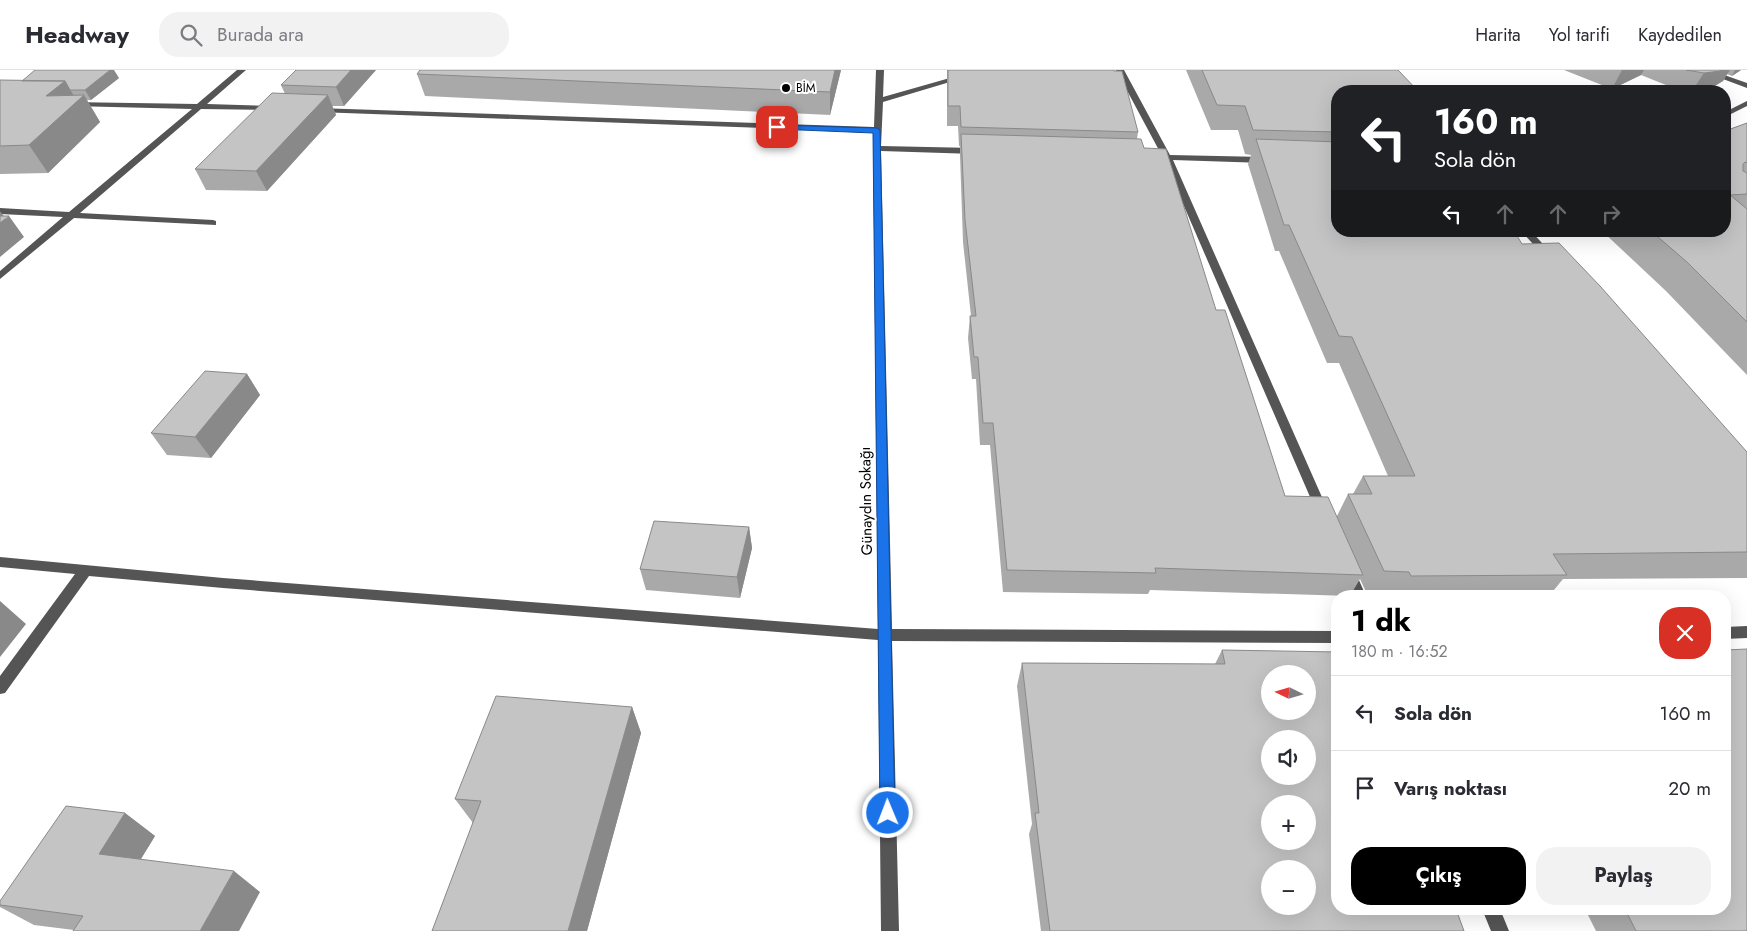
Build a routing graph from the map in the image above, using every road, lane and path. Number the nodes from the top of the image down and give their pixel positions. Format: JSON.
{"nodes":[{"id":1,"x":242,"y":70,"type":"edge"},
{"id":2,"x":880,"y":70,"type":"edge"},
{"id":3,"x":986,"y":70,"type":"edge"},
{"id":4,"x":1120,"y":70,"type":"edge"},
{"id":5,"x":1703,"y":70,"type":"edge"},
{"id":6,"x":1747,"y":86,"type":"edge"},
{"id":7,"x":881,"y":100,"type":"junction"},
{"id":8,"x":1747,"y":103,"type":"edge"},
{"id":9,"x":60,"y":104,"type":"edge"},
{"id":10,"x":198,"y":106,"type":"junction"},
{"id":11,"x":288,"y":109,"type":"edge"},
{"id":12,"x":308,"y":110,"type":"edge"},
{"id":13,"x":1731,"y":112,"type":"edge"},
{"id":14,"x":877,"y":130,"type":"junction"},
{"id":15,"x":877,"y":148,"type":"junction"},
{"id":16,"x":983,"y":152,"type":"edge"},
{"id":17,"x":1147,"y":157,"type":"edge"},
{"id":18,"x":1166,"y":157,"type":"junction"},
{"id":19,"x":1271,"y":160,"type":"edge"},
{"id":20,"x":0,"y":211,"type":"edge"},
{"id":21,"x":71,"y":215,"type":"junction"},
{"id":22,"x":213,"y":223,"type":"dead end"},
{"id":23,"x":1532,"y":237,"type":"edge"},
{"id":24,"x":1560,"y":268,"type":"edge"},
{"id":25,"x":0,"y":276,"type":"edge"},
{"id":26,"x":1327,"y":523,"type":"edge"},
{"id":27,"x":1343,"y":560,"type":"edge"},
{"id":28,"x":0,"y":562,"type":"edge"},
{"id":29,"x":86,"y":570,"type":"junction"},
{"id":30,"x":1356,"y":590,"type":"edge"},
{"id":31,"x":1747,"y":632,"type":"edge"},
{"id":32,"x":1731,"y":633,"type":"edge"},
{"id":33,"x":884,"y":635,"type":"junction"},
{"id":34,"x":1331,"y":636,"type":"edge"},
{"id":35,"x":0,"y":688,"type":"edge"},
{"id":36,"x":1493,"y":915,"type":"edge"},
{"id":37,"x":890,"y":931,"type":"edge"},
{"id":38,"x":1500,"y":931,"type":"edge"}],
"edges":[{"from":1,"to":10,"type":"street"},
{"from":2,"to":7,"type":"street","name":"Günaydın Sokağı"},
{"from":3,"to":7,"type":"street"},
{"from":4,"to":18,"type":"street"},
{"from":5,"to":6,"type":"street"},
{"from":7,"to":14,"type":"street","name":"Günaydın Sokağı"},
{"from":8,"to":13,"type":"street"},
{"from":9,"to":10,"type":"street"},
{"from":10,"to":11,"type":"street"},
{"from":10,"to":21,"type":"street"},
{"from":12,"to":14,"type":"street"},
{"from":14,"to":15,"type":"street","name":"Günaydın Sokağı"},
{"from":15,"to":16,"type":"street"},
{"from":15,"to":33,"type":"street","name":"Günaydın Sokağı"},
{"from":17,"to":18,"type":"street"},
{"from":18,"to":19,"type":"street"},
{"from":18,"to":26,"type":"street"},
{"from":20,"to":21,"type":"street"},
{"from":21,"to":22,"type":"street"},
{"from":21,"to":25,"type":"street"},
{"from":23,"to":24,"type":"street"},
{"from":27,"to":30,"type":"street"},
{"from":28,"to":29,"type":"street"},
{"from":29,"to":33,"type":"street"},
{"from":29,"to":35,"type":"street"},
{"from":31,"to":32,"type":"street"},
{"from":33,"to":34,"type":"street"},
{"from":33,"to":37,"type":"street","name":"Günaydın Sokağı"},
{"from":36,"to":38,"type":"street"}]}
